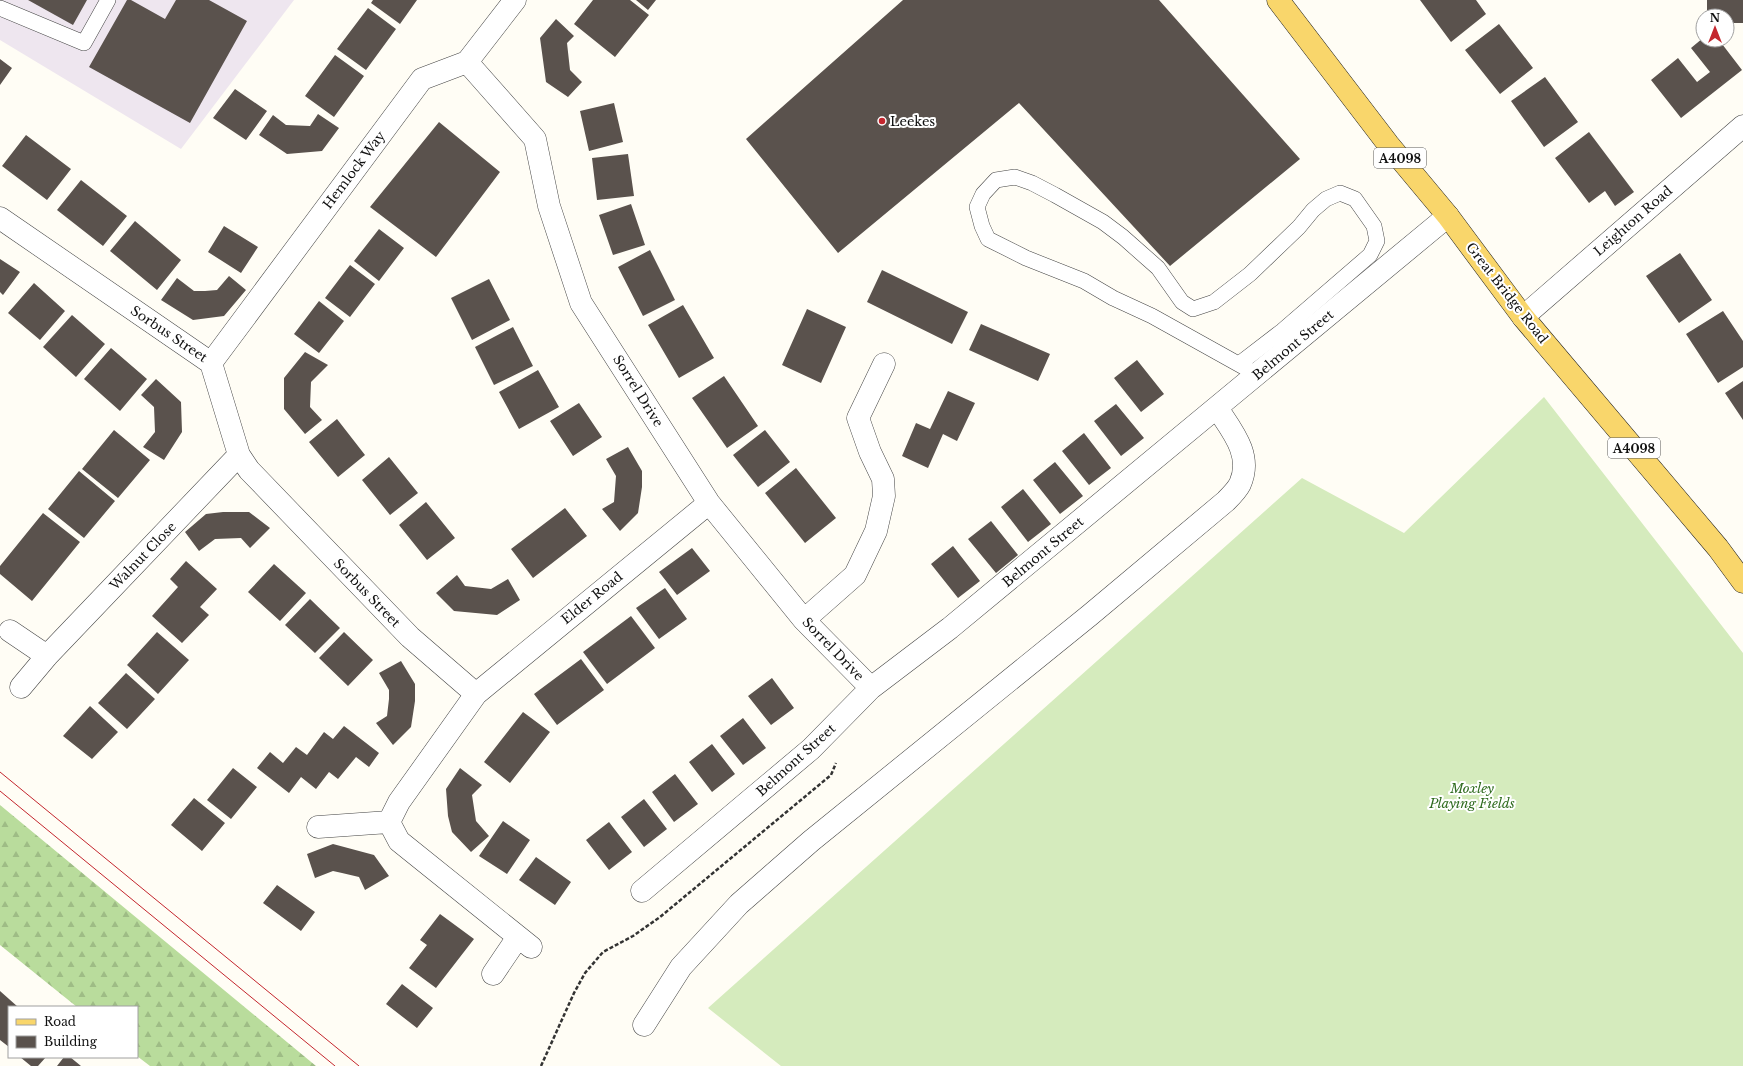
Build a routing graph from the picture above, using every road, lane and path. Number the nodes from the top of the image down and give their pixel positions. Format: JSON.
{"nodes":[{"id":1,"x":108,"y":0,"type":"edge"},
{"id":2,"x":515,"y":0,"type":"edge"},
{"id":3,"x":1278,"y":0,"type":"edge"},
{"id":4,"x":0,"y":8,"type":"edge"},
{"id":5,"x":467,"y":62,"type":"junction"},
{"id":6,"x":1743,"y":126,"type":"edge"},
{"id":7,"x":1448,"y":216,"type":"junction"},
{"id":8,"x":0,"y":218,"type":"edge"},
{"id":9,"x":1523,"y":316,"type":"junction"},
{"id":10,"x":211,"y":362,"type":"junction"},
{"id":11,"x":884,"y":364,"type":"dead end"},
{"id":12,"x":1239,"y":364,"type":"junction"},
{"id":13,"x":1258,"y":374,"type":"junction"},
{"id":14,"x":1217,"y":408,"type":"junction"},
{"id":15,"x":239,"y":456,"type":"junction"},
{"id":16,"x":709,"y":503,"type":"junction"},
{"id":17,"x":1743,"y":582,"type":"edge"},
{"id":18,"x":804,"y":620,"type":"junction"},
{"id":19,"x":10,"y":631,"type":"dead end"},
{"id":20,"x":47,"y":656,"type":"junction"},
{"id":21,"x":21,"y":687,"type":"dead end"},
{"id":22,"x":870,"y":688,"type":"junction"},
{"id":23,"x":476,"y":694,"type":"junction"},
{"id":24,"x":825,"y":735,"type":"junction"},
{"id":25,"x":389,"y":822,"type":"junction"},
{"id":26,"x":318,"y":827,"type":"dead end"},
{"id":27,"x":642,"y":891,"type":"dead end"},
{"id":28,"x":493,"y":974,"type":"dead end"},
{"id":29,"x":644,"y":1025,"type":"dead end"},
{"id":30,"x":541,"y":1066,"type":"edge"}],
"edges":[{"from":1,"to":4,"type":"lane"},
{"from":2,"to":5,"type":"street"},
{"from":3,"to":7,"type":"main road","name":"Great Bridge Road","number":"A4098"},
{"from":5,"to":10,"type":"street","name":"Hemlock Way"},
{"from":5,"to":16,"type":"street","name":"Sorrel Drive"},
{"from":6,"to":9,"type":"street","name":"Leighton Road"},
{"from":7,"to":9,"type":"main road","name":"Great Bridge Road","number":"A4098"},
{"from":7,"to":13,"type":"street","name":"Belmont Street"},
{"from":8,"to":10,"type":"street","name":"Sorbus Street"},
{"from":9,"to":17,"type":"main road","name":"Great Bridge Road","number":"A4098"},
{"from":10,"to":15,"type":"street","name":"Sorbus Street"},
{"from":11,"to":18,"type":"street"},
{"from":12,"to":12,"type":"lane"},
{"from":12,"to":13,"type":"lane"},
{"from":13,"to":14,"type":"street","name":"Belmont Street"},
{"from":14,"to":22,"type":"street","name":"Belmont Street"},
{"from":14,"to":29,"type":"street"},
{"from":15,"to":20,"type":"street","name":"Walnut Close"},
{"from":15,"to":23,"type":"street","name":"Sorbus Street"},
{"from":16,"to":18,"type":"street","name":"Sorrel Drive"},
{"from":16,"to":23,"type":"street","name":"Elder Road"},
{"from":18,"to":22,"type":"street","name":"Sorrel Drive"},
{"from":19,"to":20,"type":"street"},
{"from":20,"to":21,"type":"street","name":"Walnut Close"},
{"from":22,"to":24,"type":"street","name":"Belmont Street"},
{"from":23,"to":25,"type":"street","name":"Elder Road"},
{"from":24,"to":27,"type":"street","name":"Belmont Street"},
{"from":24,"to":30,"type":"path"},
{"from":25,"to":26,"type":"street"},
{"from":25,"to":28,"type":"street"}]}
